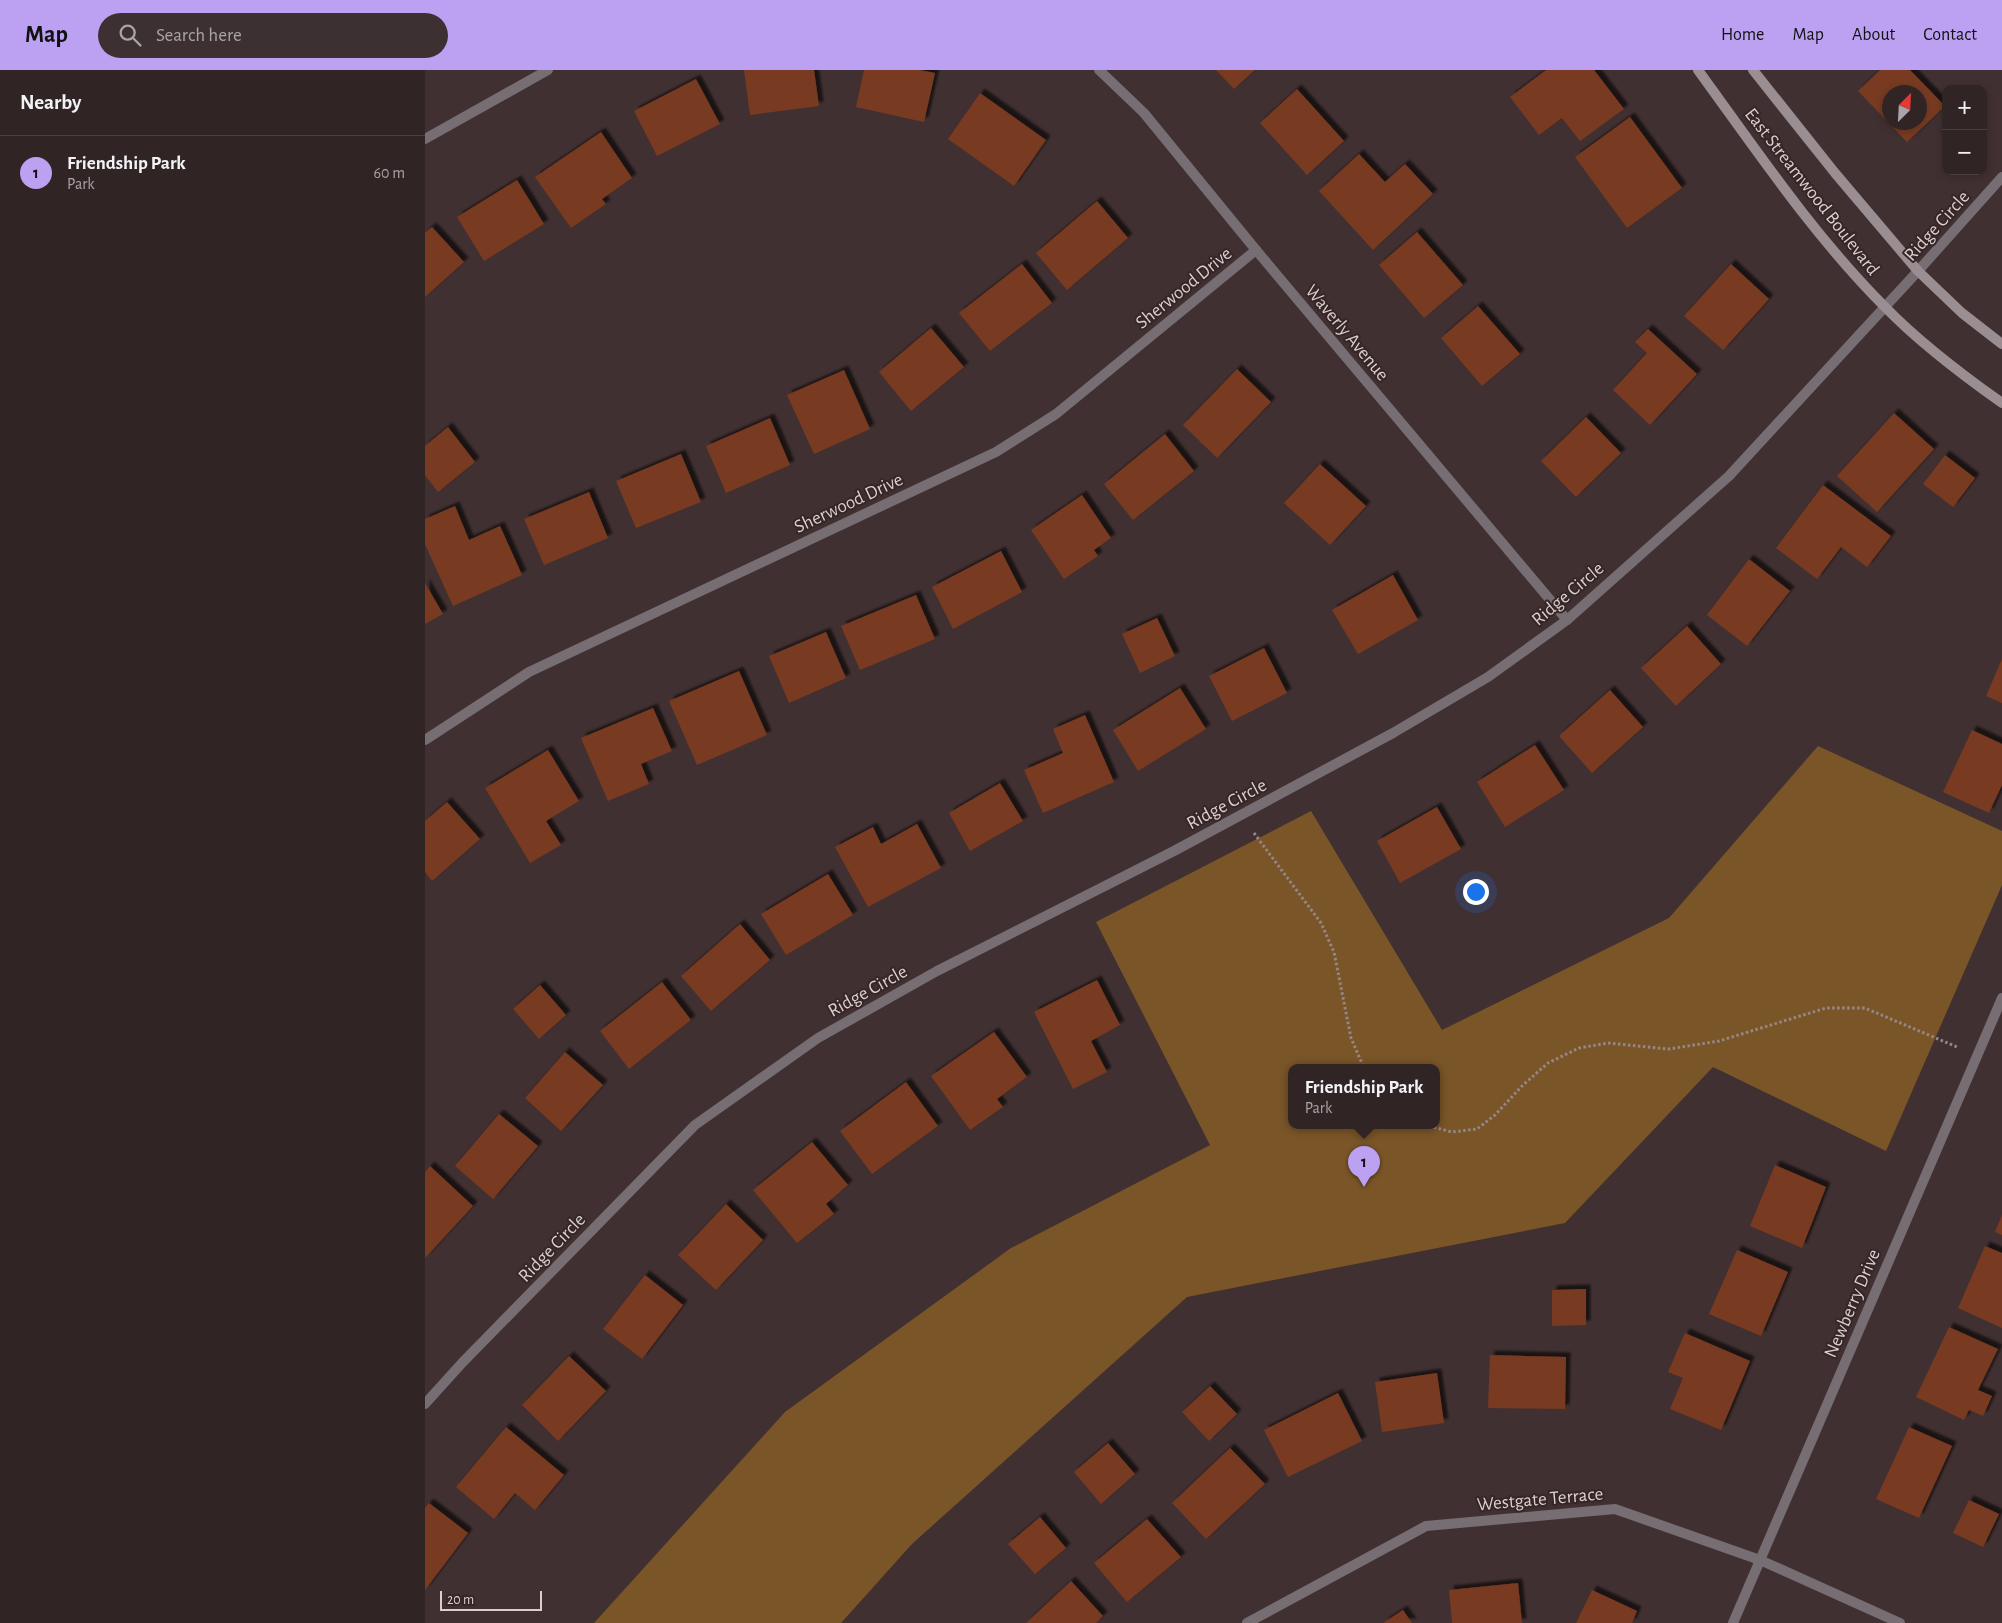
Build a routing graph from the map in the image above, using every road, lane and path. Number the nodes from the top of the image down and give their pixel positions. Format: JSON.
{"nodes":[{"id":1,"x":548,"y":70,"type":"edge"},
{"id":2,"x":1099,"y":70,"type":"edge"},
{"id":3,"x":1697,"y":70,"type":"edge"},
{"id":4,"x":1753,"y":70,"type":"edge"},
{"id":5,"x":425,"y":139,"type":"edge"},
{"id":6,"x":2002,"y":177,"type":"edge"},
{"id":7,"x":1256,"y":250,"type":"junction"},
{"id":8,"x":1918,"y":271,"type":"junction"},
{"id":9,"x":1885,"y":308,"type":"junction"},
{"id":10,"x":2002,"y":344,"type":"edge"},
{"id":11,"x":2002,"y":402,"type":"edge"},
{"id":12,"x":1567,"y":620,"type":"junction"},
{"id":13,"x":425,"y":740,"type":"edge"},
{"id":14,"x":1241,"y":815,"type":"junction"},
{"id":15,"x":2002,"y":998,"type":"edge"},
{"id":16,"x":1977,"y":1054,"type":"junction"},
{"id":17,"x":1362,"y":1064,"type":"edge"},
{"id":18,"x":1440,"y":1129,"type":"edge"},
{"id":19,"x":425,"y":1404,"type":"edge"},
{"id":20,"x":1760,"y":1560,"type":"junction"},
{"id":21,"x":1247,"y":1623,"type":"edge"},
{"id":22,"x":1733,"y":1623,"type":"edge"},
{"id":23,"x":1900,"y":1623,"type":"edge"}],
"edges":[{"from":1,"to":5,"type":"street"},
{"from":2,"to":7,"type":"street","name":"Waverly Avenue"},
{"from":3,"to":9,"type":"street","name":"East Streamwood Boulevard"},
{"from":4,"to":8,"type":"street","name":"East Streamwood Boulevard"},
{"from":6,"to":8,"type":"street","name":"Ridge Circle"},
{"from":7,"to":12,"type":"street","name":"Waverly Avenue"},
{"from":7,"to":13,"type":"street","name":"Sherwood Drive"},
{"from":8,"to":9,"type":"street","name":"Ridge Circle"},
{"from":8,"to":10,"type":"street","name":"East Streamwood Boulevard"},
{"from":9,"to":11,"type":"street","name":"East Streamwood Boulevard"},
{"from":9,"to":12,"type":"street","name":"Ridge Circle"},
{"from":12,"to":14,"type":"street","name":"Ridge Circle"},
{"from":14,"to":17,"type":"path"},
{"from":14,"to":19,"type":"street","name":"Ridge Circle"},
{"from":15,"to":16,"type":"street","name":"Newberry Drive"},
{"from":16,"to":18,"type":"path"},
{"from":16,"to":20,"type":"street","name":"Newberry Drive"},
{"from":20,"to":21,"type":"street","name":"Westgate Terrace"},
{"from":20,"to":22,"type":"street","name":"Newberry Drive"},
{"from":20,"to":23,"type":"street","name":"Westgate Terrace"}]}
